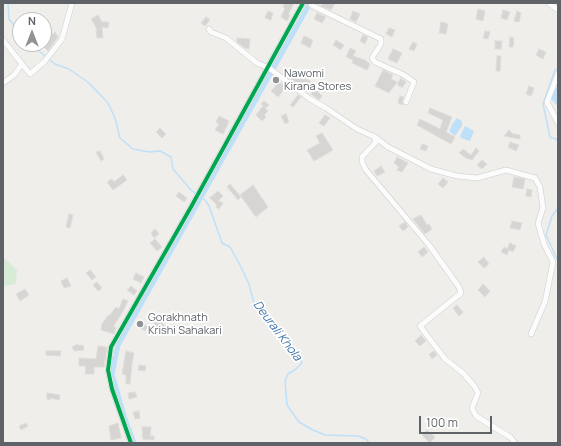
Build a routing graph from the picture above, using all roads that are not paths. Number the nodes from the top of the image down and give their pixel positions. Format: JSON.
{"nodes":[{"id":1,"x":72,"y":3,"type":"edge"},
{"id":2,"x":303,"y":3,"type":"edge"},
{"id":3,"x":549,"y":3,"type":"edge"},
{"id":4,"x":311,"y":5,"type":"dead end"},
{"id":5,"x":558,"y":10,"type":"edge"},
{"id":6,"x":209,"y":29,"type":"dead end"},
{"id":7,"x":3,"y":40,"type":"edge"},
{"id":8,"x":22,"y":64,"type":"junction"},
{"id":9,"x":268,"y":68,"type":"junction"},
{"id":10,"x":558,"y":74,"type":"edge"},
{"id":11,"x":3,"y":83,"type":"edge"},
{"id":12,"x":406,"y":102,"type":"dead end"},
{"id":13,"x":558,"y":123,"type":"edge"},
{"id":14,"x":375,"y":137,"type":"junction"},
{"id":15,"x":531,"y":334,"type":"dead end"},
{"id":16,"x":131,"y":443,"type":"edge"},
{"id":17,"x":515,"y":443,"type":"edge"}],
"edges":[{"from":1,"to":8,"type":"street"},
{"from":2,"to":9,"type":"street"},
{"from":3,"to":5,"type":"street"},
{"from":4,"to":12,"type":"street"},
{"from":6,"to":9,"type":"street"},
{"from":7,"to":8,"type":"street"},
{"from":8,"to":11,"type":"street"},
{"from":9,"to":14,"type":"street"},
{"from":9,"to":16,"type":"street"},
{"from":10,"to":13,"type":"street"},
{"from":14,"to":15,"type":"street"},
{"from":14,"to":17,"type":"street"}]}
